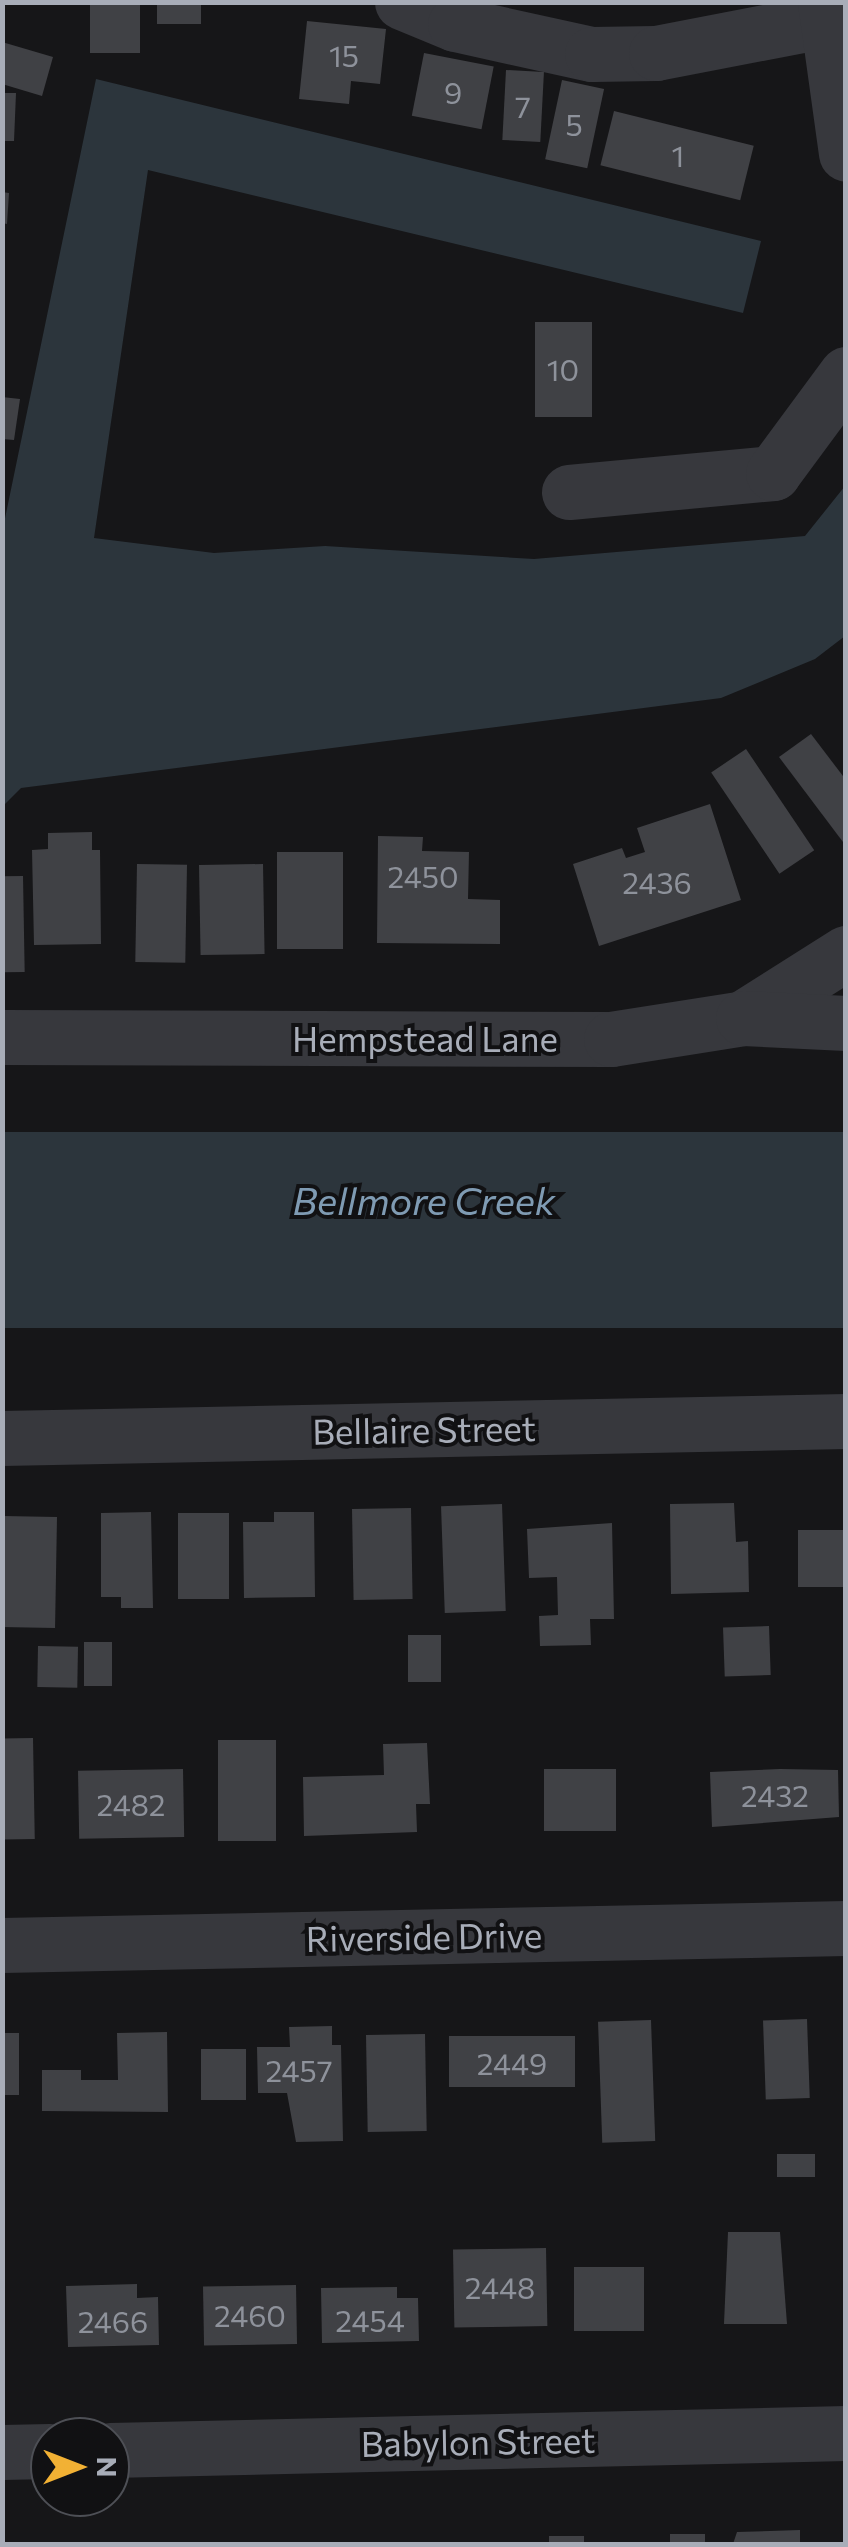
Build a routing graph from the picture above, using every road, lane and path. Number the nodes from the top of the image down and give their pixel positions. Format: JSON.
{"nodes":[{"id":1,"x":402,"y":2,"type":"edge"},
{"id":2,"x":827,"y":11,"type":"edge"},
{"id":3,"x":846,"y":154,"type":"edge"},
{"id":4,"x":846,"y":374,"type":"edge"},
{"id":5,"x":569,"y":492,"type":"dead end"},
{"id":6,"x":846,"y":953,"type":"edge"},
{"id":7,"x":743,"y":1018,"type":"junction"},
{"id":8,"x":846,"y":1023,"type":"edge"},
{"id":9,"x":2,"y":1037,"type":"edge"},
{"id":10,"x":846,"y":1421,"type":"edge"},
{"id":11,"x":2,"y":1438,"type":"edge"},
{"id":12,"x":846,"y":1928,"type":"edge"},
{"id":13,"x":2,"y":1945,"type":"edge"},
{"id":14,"x":846,"y":2433,"type":"edge"},
{"id":15,"x":130,"y":2450,"type":"edge"},
{"id":16,"x":30,"y":2451,"type":"edge"},
{"id":17,"x":2,"y":2452,"type":"edge"}],
"edges":[{"from":1,"to":2,"type":"street"},
{"from":2,"to":3,"type":"street"},
{"from":4,"to":5,"type":"street"},
{"from":6,"to":7,"type":"street"},
{"from":7,"to":8,"type":"street","name":"Hempstead Lane"},
{"from":7,"to":9,"type":"street","name":"Hempstead Lane"},
{"from":10,"to":11,"type":"street","name":"Bellaire Street"},
{"from":12,"to":13,"type":"street","name":"Riverside Drive"},
{"from":14,"to":15,"type":"street","name":"Babylon Street"},
{"from":16,"to":17,"type":"street"}]}
